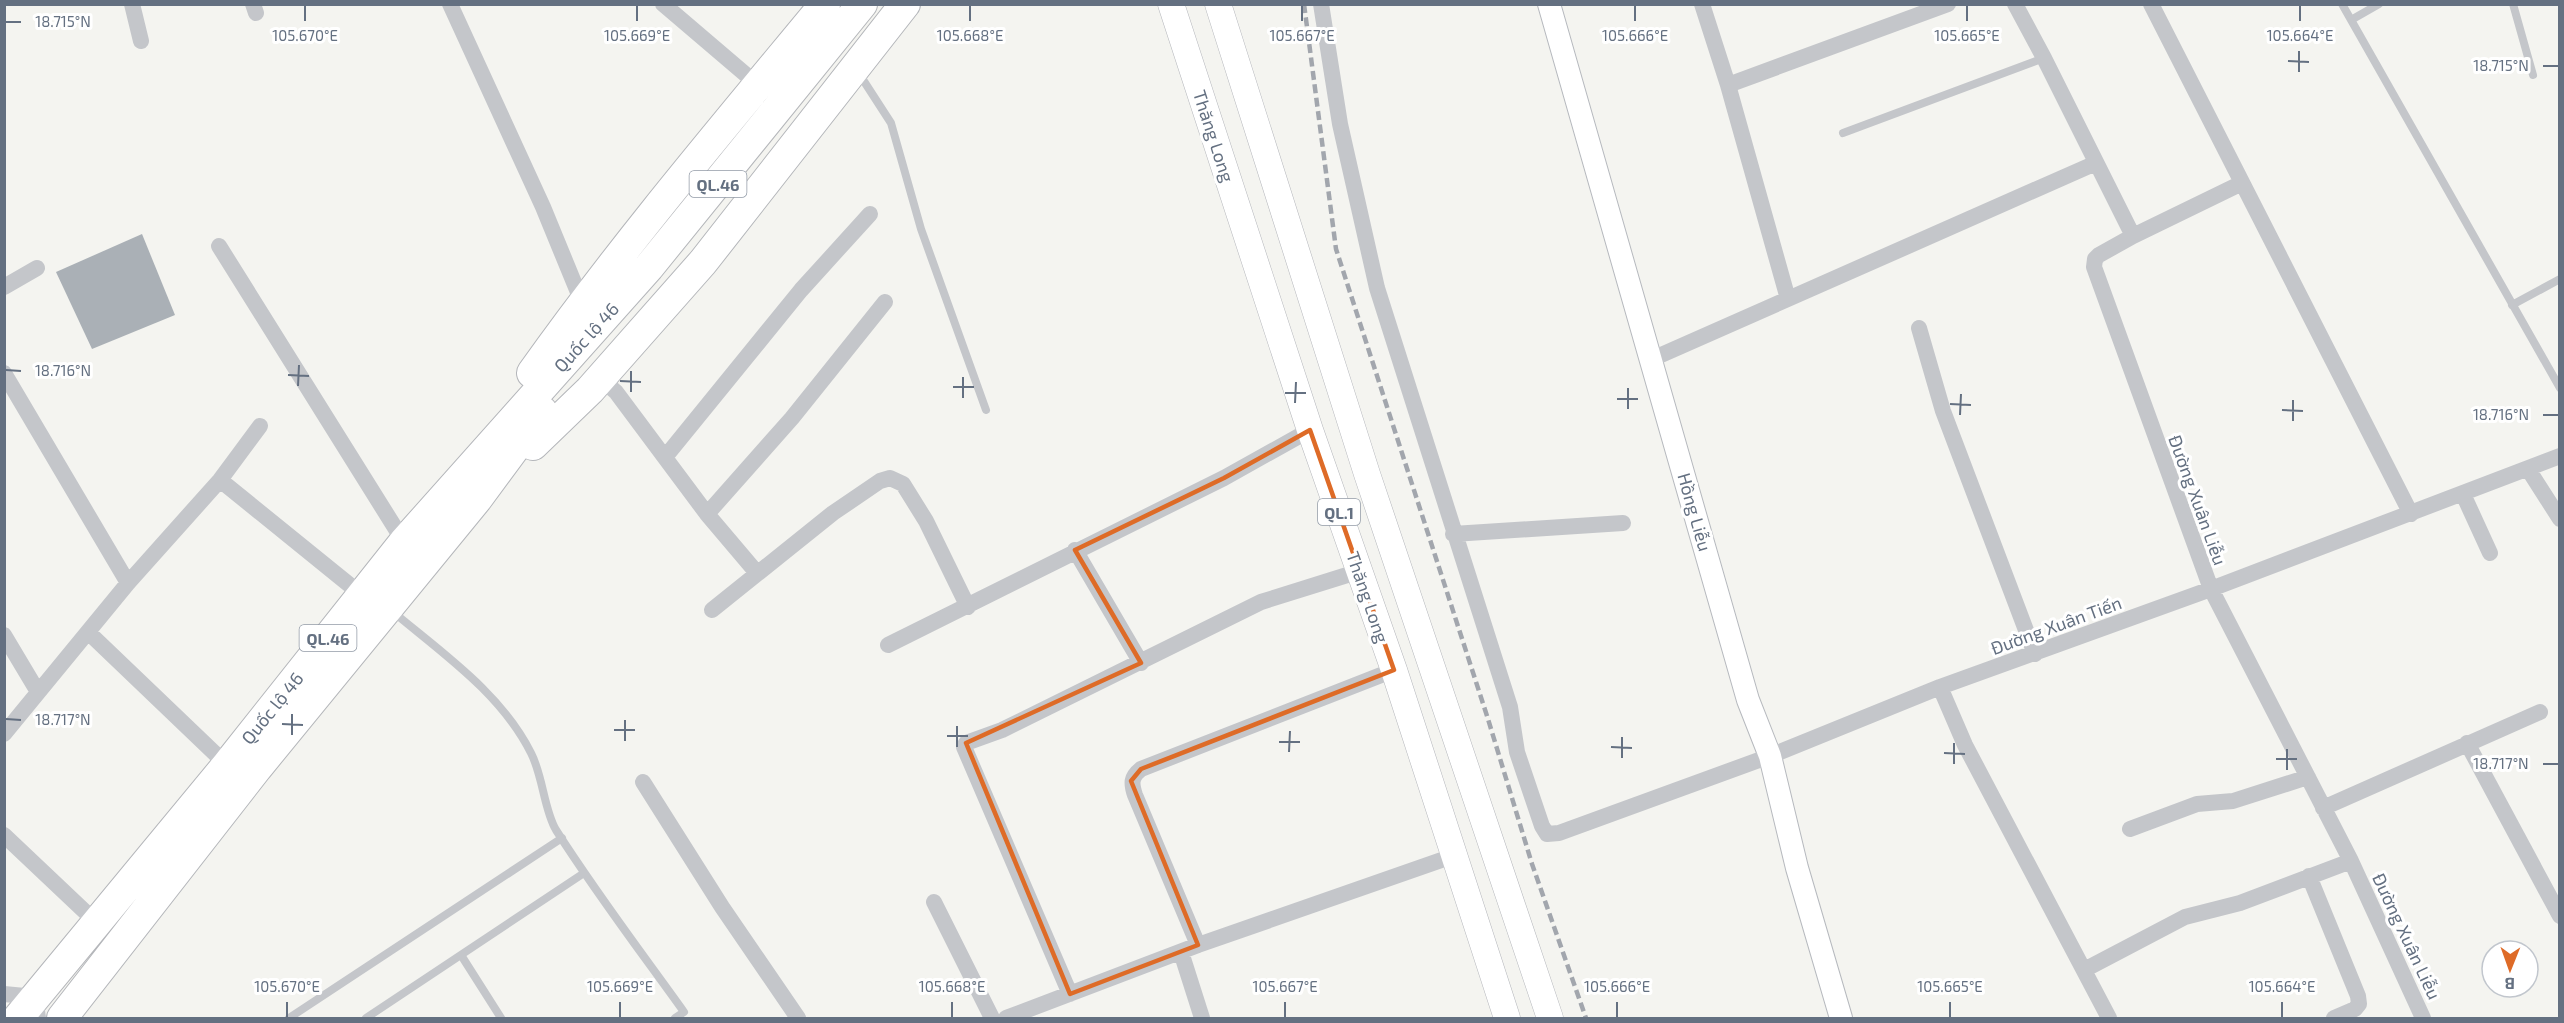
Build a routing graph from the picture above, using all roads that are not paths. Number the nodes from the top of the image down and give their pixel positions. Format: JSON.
{"nodes":[{"id":1,"x":132,"y":4,"type":"edge"},
{"id":2,"x":450,"y":4,"type":"edge"},
{"id":3,"x":663,"y":4,"type":"edge"},
{"id":4,"x":825,"y":4,"type":"edge"},
{"id":5,"x":862,"y":4,"type":"edge"},
{"id":6,"x":905,"y":4,"type":"edge"},
{"id":7,"x":1171,"y":4,"type":"edge"},
{"id":8,"x":1218,"y":4,"type":"edge"},
{"id":9,"x":1321,"y":4,"type":"edge"},
{"id":10,"x":1549,"y":4,"type":"edge"},
{"id":11,"x":1702,"y":4,"type":"edge"},
{"id":12,"x":1948,"y":4,"type":"edge"},
{"id":13,"x":2015,"y":4,"type":"edge"},
{"id":14,"x":2151,"y":4,"type":"edge"},
{"id":15,"x":2342,"y":4,"type":"edge"},
{"id":16,"x":2379,"y":4,"type":"edge"},
{"id":17,"x":2513,"y":4,"type":"edge"},
{"id":18,"x":2351,"y":20,"type":"junction"},
{"id":19,"x":141,"y":41,"type":"dead end"},
{"id":20,"x":2044,"y":58,"type":"junction"},
{"id":21,"x":855,"y":67,"type":"junction"},
{"id":22,"x":2533,"y":75,"type":"dead end"},
{"id":23,"x":758,"y":85,"type":"junction"},
{"id":24,"x":1728,"y":85,"type":"junction"},
{"id":25,"x":1843,"y":134,"type":"dead end"},
{"id":26,"x":2096,"y":163,"type":"junction"},
{"id":27,"x":2242,"y":183,"type":"junction"},
{"id":28,"x":870,"y":214,"type":"dead end"},
{"id":29,"x":2133,"y":236,"type":"junction"},
{"id":30,"x":219,"y":246,"type":"dead end"},
{"id":31,"x":649,"y":267,"type":"junction"},
{"id":32,"x":37,"y":268,"type":"dead end"},
{"id":33,"x":2559,"y":279,"type":"edge"},
{"id":34,"x":4,"y":287,"type":"edge"},
{"id":35,"x":1788,"y":299,"type":"junction"},
{"id":36,"x":582,"y":302,"type":"junction"},
{"id":37,"x":885,"y":302,"type":"dead end"},
{"id":38,"x":2512,"y":305,"type":"junction"},
{"id":39,"x":1920,"y":328,"type":"dead end"},
{"id":40,"x":1652,"y":359,"type":"junction"},
{"id":41,"x":4,"y":374,"type":"edge"},
{"id":42,"x":600,"y":378,"type":"junction"},
{"id":43,"x":2559,"y":388,"type":"edge"},
{"id":44,"x":986,"y":410,"type":"dead end"},
{"id":45,"x":260,"y":426,"type":"dead end"},
{"id":46,"x":1310,"y":430,"type":"junction"},
{"id":47,"x":666,"y":456,"type":"junction"},
{"id":48,"x":2559,"y":456,"type":"edge"},
{"id":49,"x":469,"y":467,"type":"junction"},
{"id":50,"x":2528,"y":469,"type":"junction"},
{"id":51,"x":220,"y":480,"type":"junction"},
{"id":52,"x":2463,"y":494,"type":"junction"},
{"id":53,"x":477,"y":499,"type":"junction"},
{"id":54,"x":707,"y":514,"type":"junction"},
{"id":55,"x":2411,"y":514,"type":"junction"},
{"id":56,"x":2559,"y":519,"type":"edge"},
{"id":57,"x":1623,"y":523,"type":"dead end"},
{"id":58,"x":1453,"y":534,"type":"junction"},
{"id":59,"x":404,"y":542,"type":"junction"},
{"id":60,"x":1075,"y":550,"type":"junction"},
{"id":61,"x":2490,"y":553,"type":"dead end"},
{"id":62,"x":1360,"y":571,"type":"junction"},
{"id":63,"x":757,"y":573,"type":"junction"},
{"id":64,"x":129,"y":583,"type":"junction"},
{"id":65,"x":2211,"y":589,"type":"junction"},
{"id":66,"x":375,"y":601,"type":"junction"},
{"id":67,"x":968,"y":607,"type":"junction"},
{"id":68,"x":712,"y":610,"type":"dead end"},
{"id":69,"x":88,"y":632,"type":"junction"},
{"id":70,"x":4,"y":635,"type":"edge"},
{"id":71,"x":888,"y":645,"type":"dead end"},
{"id":72,"x":2035,"y":654,"type":"junction"},
{"id":73,"x":1430,"y":657,"type":"junction"},
{"id":74,"x":1141,"y":663,"type":"junction"},
{"id":75,"x":1394,"y":670,"type":"junction"},
{"id":76,"x":1940,"y":687,"type":"junction"},
{"id":77,"x":39,"y":692,"type":"junction"},
{"id":78,"x":2540,"y":712,"type":"dead end"},
{"id":79,"x":4,"y":734,"type":"edge"},
{"id":80,"x":2467,"y":743,"type":"junction"},
{"id":81,"x":1770,"y":756,"type":"junction"},
{"id":82,"x":227,"y":765,"type":"junction"},
{"id":83,"x":2308,"y":777,"type":"junction"},
{"id":84,"x":643,"y":782,"type":"dead end"},
{"id":85,"x":2323,"y":808,"type":"junction"},
{"id":86,"x":2130,"y":829,"type":"dead end"},
{"id":87,"x":4,"y":835,"type":"edge"},
{"id":88,"x":562,"y":838,"type":"junction"},
{"id":89,"x":1453,"y":856,"type":"junction"},
{"id":90,"x":2351,"y":861,"type":"junction"},
{"id":91,"x":584,"y":873,"type":"junction"},
{"id":92,"x":2309,"y":876,"type":"junction"},
{"id":93,"x":934,"y":902,"type":"dead end"},
{"id":94,"x":2559,"y":916,"type":"edge"},
{"id":95,"x":97,"y":923,"type":"junction"},
{"id":96,"x":1198,"y":945,"type":"junction"},
{"id":97,"x":1181,"y":952,"type":"junction"},
{"id":98,"x":461,"y":955,"type":"junction"},
{"id":99,"x":2084,"y":970,"type":"junction"},
{"id":100,"x":4,"y":994,"type":"edge"},
{"id":101,"x":1070,"y":994,"type":"junction"},
{"id":102,"x":31,"y":1011,"type":"edge"},
{"id":103,"x":687,"y":1015,"type":"edge"},
{"id":104,"x":62,"y":1018,"type":"edge"},
{"id":105,"x":290,"y":1018,"type":"edge"},
{"id":106,"x":366,"y":1018,"type":"edge"},
{"id":107,"x":501,"y":1018,"type":"edge"},
{"id":108,"x":675,"y":1018,"type":"edge"},
{"id":109,"x":798,"y":1018,"type":"edge"},
{"id":110,"x":992,"y":1018,"type":"edge"},
{"id":111,"x":1006,"y":1018,"type":"edge"},
{"id":112,"x":1202,"y":1018,"type":"edge"},
{"id":113,"x":1507,"y":1018,"type":"edge"},
{"id":114,"x":1550,"y":1018,"type":"edge"},
{"id":115,"x":1841,"y":1018,"type":"edge"},
{"id":116,"x":2109,"y":1018,"type":"edge"},
{"id":117,"x":2334,"y":1018,"type":"edge"},
{"id":118,"x":2423,"y":1018,"type":"edge"}],
"edges":[{"from":1,"to":19,"type":"street"},
{"from":2,"to":36,"type":"street"},
{"from":3,"to":23,"type":"street"},
{"from":4,"to":23,"type":"highway"},
{"from":5,"to":31,"type":"highway","name":"Quốc lộ 46","number":"QL.46"},
{"from":6,"to":21,"type":"highway"},
{"from":7,"to":46,"type":"main road","name":"Thăng Long","number":"QL.1"},
{"from":8,"to":73,"type":"main road","number":"QL.1"},
{"from":9,"to":58,"type":"street"},
{"from":10,"to":40,"type":"street","name":"Hồng Liễu"},
{"from":11,"to":24,"type":"street"},
{"from":12,"to":24,"type":"street"},
{"from":13,"to":20,"type":"street"},
{"from":14,"to":27,"type":"street"},
{"from":15,"to":18,"type":"lane"},
{"from":16,"to":18,"type":"lane"},
{"from":17,"to":22,"type":"lane"},
{"from":18,"to":38,"type":"lane"},
{"from":20,"to":25,"type":"lane"},
{"from":20,"to":26,"type":"street"},
{"from":21,"to":42,"type":"highway"},
{"from":21,"to":44,"type":"lane"},
{"from":23,"to":36,"type":"highway"},
{"from":24,"to":35,"type":"street"},
{"from":26,"to":29,"type":"street"},
{"from":26,"to":35,"type":"street"},
{"from":27,"to":29,"type":"street","name":"Đường Xuân Liễu"},
{"from":27,"to":55,"type":"street"},
{"from":28,"to":47,"type":"street"},
{"from":29,"to":65,"type":"street","name":"Đường Xuân Liễu"},
{"from":30,"to":59,"type":"street"},
{"from":31,"to":49,"type":"highway","name":"Quốc lộ 46","number":"QL.46"},
{"from":31,"to":53,"type":"highway","name":"Quốc lộ 46","number":"QL.46"},
{"from":32,"to":34,"type":"street"},
{"from":33,"to":38,"type":"lane"},
{"from":35,"to":40,"type":"street"},
{"from":36,"to":49,"type":"highway"},
{"from":37,"to":54,"type":"street"},
{"from":38,"to":43,"type":"lane"},
{"from":39,"to":72,"type":"street"},
{"from":40,"to":81,"type":"street","name":"Hồng Liễu"},
{"from":41,"to":64,"type":"street"},
{"from":42,"to":47,"type":"street"},
{"from":42,"to":53,"type":"highway"},
{"from":45,"to":51,"type":"street"},
{"from":46,"to":60,"type":"street"},
{"from":46,"to":62,"type":"main road","name":"Thăng Long","number":"QL.1"},
{"from":47,"to":54,"type":"street"},
{"from":48,"to":50,"type":"street","name":"Đường Xuân Tiến"},
{"from":49,"to":59,"type":"highway","name":"Quốc lộ 46","number":"QL.46"},
{"from":50,"to":52,"type":"street","name":"Đường Xuân Tiến"},
{"from":50,"to":56,"type":"street"},
{"from":51,"to":64,"type":"street"},
{"from":51,"to":66,"type":"street"},
{"from":52,"to":55,"type":"street","name":"Đường Xuân Tiến"},
{"from":52,"to":61,"type":"street"},
{"from":53,"to":66,"type":"highway","name":"Quốc lộ 46","number":"QL.46"},
{"from":54,"to":63,"type":"street"},
{"from":55,"to":65,"type":"street","name":"Đường Xuân Tiến"},
{"from":57,"to":58,"type":"street"},
{"from":58,"to":81,"type":"street","name":"Đường Xuân Tiến"},
{"from":59,"to":66,"type":"highway","name":"Quốc lộ 46","number":"QL.46"},
{"from":60,"to":67,"type":"street"},
{"from":60,"to":74,"type":"street"},
{"from":62,"to":74,"type":"street"},
{"from":62,"to":75,"type":"main road","name":"Thăng Long","number":"QL.1"},
{"from":63,"to":67,"type":"street"},
{"from":63,"to":68,"type":"street"},
{"from":64,"to":69,"type":"street"},
{"from":65,"to":72,"type":"street","name":"Đường Xuân Tiến"},
{"from":65,"to":83,"type":"street","name":"Đường Xuân Liễu"},
{"from":66,"to":82,"type":"highway","name":"Quốc lộ 46","number":"QL.46"},
{"from":66,"to":88,"type":"lane"},
{"from":66,"to":104,"type":"highway","name":"Quốc lộ 46","number":"QL.46"},
{"from":67,"to":71,"type":"street"},
{"from":69,"to":77,"type":"street"},
{"from":69,"to":82,"type":"street"},
{"from":70,"to":77,"type":"street"},
{"from":72,"to":76,"type":"street","name":"Đường Xuân Tiến"},
{"from":73,"to":75,"type":"main road"},
{"from":73,"to":114,"type":"main road","number":"QL.1"},
{"from":74,"to":101,"type":"street"},
{"from":75,"to":89,"type":"main road","name":"Thăng Long","number":"QL.1"},
{"from":75,"to":96,"type":"street"},
{"from":76,"to":81,"type":"street","name":"Đường Xuân Tiến"},
{"from":76,"to":99,"type":"street"},
{"from":77,"to":79,"type":"street"},
{"from":78,"to":80,"type":"street"},
{"from":80,"to":85,"type":"street"},
{"from":80,"to":94,"type":"street"},
{"from":81,"to":115,"type":"street","name":"Hồng Liễu"},
{"from":82,"to":95,"type":"highway","name":"Quốc lộ 46","number":"QL.46"},
{"from":83,"to":85,"type":"street","name":"Đường Xuân Liễu"},
{"from":83,"to":86,"type":"street"},
{"from":84,"to":109,"type":"street"},
{"from":85,"to":90,"type":"street","name":"Đường Xuân Liễu"},
{"from":87,"to":95,"type":"street"},
{"from":88,"to":91,"type":"lane"},
{"from":88,"to":105,"type":"lane"},
{"from":89,"to":96,"type":"street"},
{"from":89,"to":113,"type":"main road","name":"Thăng Long","number":"QL.1"},
{"from":90,"to":92,"type":"street"},
{"from":90,"to":118,"type":"street","name":"Đường Xuân Liễu"},
{"from":91,"to":98,"type":"lane"},
{"from":91,"to":103,"type":"lane"},
{"from":92,"to":99,"type":"street"},
{"from":92,"to":117,"type":"street"},
{"from":93,"to":110,"type":"street"},
{"from":95,"to":102,"type":"highway","name":"Quốc lộ 46","number":"QL.46"},
{"from":96,"to":97,"type":"street"},
{"from":97,"to":101,"type":"street"},
{"from":97,"to":112,"type":"street"},
{"from":98,"to":106,"type":"lane"},
{"from":98,"to":107,"type":"lane"},
{"from":99,"to":116,"type":"street"},
{"from":100,"to":102,"type":"street"},
{"from":101,"to":111,"type":"street"},
{"from":103,"to":108,"type":"lane"}]}
